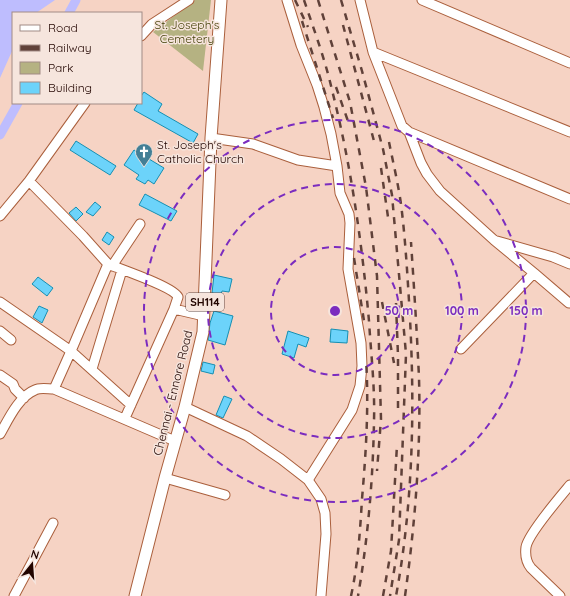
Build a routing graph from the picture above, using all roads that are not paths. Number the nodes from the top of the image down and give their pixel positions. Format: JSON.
{"nodes":[{"id":1,"x":189,"y":0,"type":"edge"},
{"id":2,"x":221,"y":0,"type":"edge"},
{"id":3,"x":287,"y":0,"type":"edge"},
{"id":4,"x":360,"y":0,"type":"edge"},
{"id":5,"x":422,"y":0,"type":"edge"},
{"id":6,"x":142,"y":35,"type":"edge"},
{"id":7,"x":373,"y":52,"type":"junction"},
{"id":8,"x":570,"y":63,"type":"edge"},
{"id":9,"x":84,"y":104,"type":"edge"},
{"id":10,"x":408,"y":132,"type":"junction"},
{"id":11,"x":570,"y":132,"type":"edge"},
{"id":12,"x":212,"y":138,"type":"junction"},
{"id":13,"x":337,"y":166,"type":"junction"},
{"id":14,"x":29,"y":181,"type":"junction"},
{"id":15,"x":570,"y":199,"type":"edge"},
{"id":16,"x":0,"y":216,"type":"edge"},
{"id":17,"x":140,"y":224,"type":"dead end"},
{"id":18,"x":494,"y":240,"type":"junction"},
{"id":19,"x":570,"y":264,"type":"edge"},
{"id":20,"x":110,"y":265,"type":"junction"},
{"id":21,"x":122,"y":270,"type":"junction"},
{"id":22,"x":534,"y":273,"type":"junction"},
{"id":23,"x":0,"y":302,"type":"edge"},
{"id":24,"x":570,"y":303,"type":"edge"},
{"id":25,"x":174,"y":309,"type":"junction"},
{"id":26,"x":204,"y":316,"type":"junction"},
{"id":27,"x":0,"y":332,"type":"edge"},
{"id":28,"x":11,"y":340,"type":"dead end"},
{"id":29,"x":461,"y":349,"type":"dead end"},
{"id":30,"x":71,"y":351,"type":"junction"},
{"id":31,"x":92,"y":370,"type":"junction"},
{"id":32,"x":0,"y":375,"type":"edge"},
{"id":33,"x":54,"y":389,"type":"junction"},
{"id":34,"x":24,"y":398,"type":"junction"},
{"id":35,"x":131,"y":405,"type":"junction"},
{"id":36,"x":185,"y":407,"type":"junction"},
{"id":37,"x":125,"y":418,"type":"junction"},
{"id":38,"x":0,"y":434,"type":"edge"},
{"id":39,"x":175,"y":441,"type":"junction"},
{"id":40,"x":165,"y":478,"type":"junction"},
{"id":41,"x":308,"y":480,"type":"junction"},
{"id":42,"x":570,"y":485,"type":"edge"},
{"id":43,"x":224,"y":494,"type":"dead end"},
{"id":44,"x":53,"y":523,"type":"dead end"},
{"id":45,"x":14,"y":596,"type":"edge"},
{"id":46,"x":135,"y":596,"type":"edge"},
{"id":47,"x":321,"y":596,"type":"edge"},
{"id":48,"x":560,"y":596,"type":"edge"}],
"edges":[{"from":1,"to":6,"type":"street"},
{"from":2,"to":12,"type":"main road","name":"Chennai - Ennore Road","number":"SH114"},
{"from":3,"to":13,"type":"street"},
{"from":4,"to":7,"type":"street"},
{"from":5,"to":8,"type":"street"},
{"from":7,"to":10,"type":"street"},
{"from":7,"to":11,"type":"street"},
{"from":9,"to":14,"type":"street"},
{"from":10,"to":15,"type":"street"},
{"from":10,"to":18,"type":"street"},
{"from":12,"to":13,"type":"street"},
{"from":12,"to":26,"type":"main road","name":"Chennai - Ennore Road","number":"SH114"},
{"from":13,"to":41,"type":"street"},
{"from":14,"to":16,"type":"street"},
{"from":14,"to":20,"type":"street"},
{"from":17,"to":20,"type":"street"},
{"from":18,"to":19,"type":"street"},
{"from":18,"to":22,"type":"street"},
{"from":20,"to":21,"type":"street"},
{"from":20,"to":30,"type":"street"},
{"from":21,"to":25,"type":"street"},
{"from":21,"to":31,"type":"street"},
{"from":22,"to":24,"type":"street"},
{"from":22,"to":29,"type":"street"},
{"from":23,"to":30,"type":"street"},
{"from":25,"to":26,"type":"street"},
{"from":25,"to":35,"type":"street"},
{"from":26,"to":36,"type":"main road","name":"Chennai - Ennore Road","number":"SH114"},
{"from":27,"to":28,"type":"street"},
{"from":30,"to":31,"type":"street"},
{"from":30,"to":33,"type":"street"},
{"from":31,"to":35,"type":"street"},
{"from":32,"to":34,"type":"street"},
{"from":33,"to":34,"type":"street"},
{"from":33,"to":37,"type":"street"},
{"from":34,"to":38,"type":"street"},
{"from":35,"to":37,"type":"street"},
{"from":36,"to":39,"type":"main road","name":"Chennai - Ennore Road","number":"SH114"},
{"from":36,"to":41,"type":"street"},
{"from":37,"to":39,"type":"street"},
{"from":39,"to":40,"type":"main road","name":"Chennai - Ennore Road","number":"SH114"},
{"from":40,"to":43,"type":"street"},
{"from":40,"to":46,"type":"main road","name":"Chennai - Ennore Road","number":"SH114"},
{"from":41,"to":47,"type":"street"},
{"from":42,"to":48,"type":"street"},
{"from":44,"to":45,"type":"street"}]}
